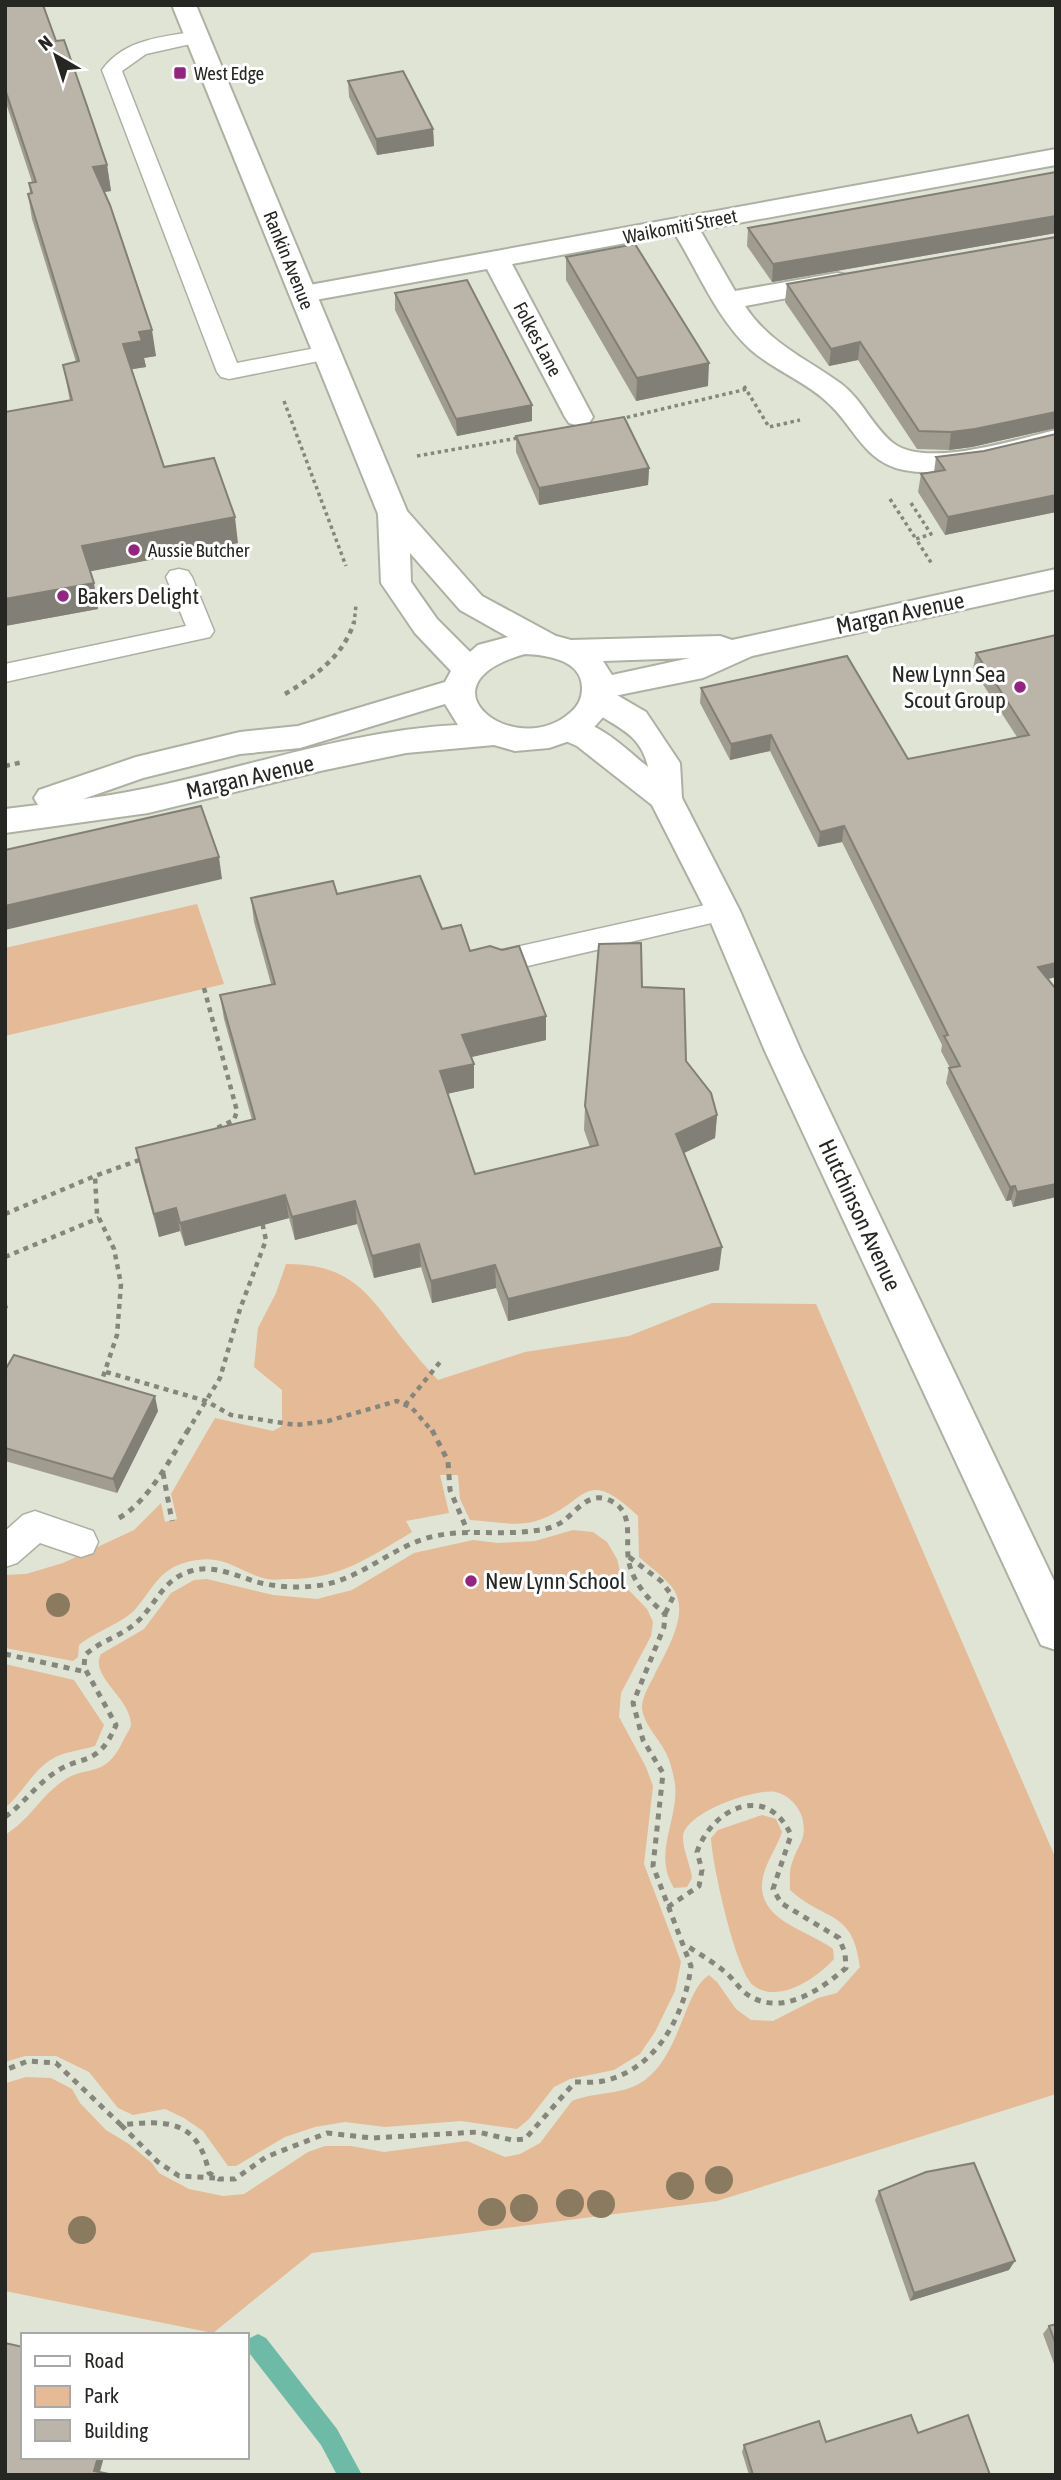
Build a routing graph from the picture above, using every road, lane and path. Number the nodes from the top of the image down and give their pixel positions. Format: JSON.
{"nodes":[{"id":1,"x":184,"y":5,"type":"edge"},
{"id":2,"x":197,"y":37,"type":"junction"},
{"id":3,"x":1056,"y":157,"type":"edge"},
{"id":4,"x":683,"y":225,"type":"junction"},
{"id":5,"x":496,"y":260,"type":"junction"},
{"id":6,"x":864,"y":276,"type":"edge"},
{"id":7,"x":304,"y":294,"type":"junction"},
{"id":8,"x":729,"y":300,"type":"junction"},
{"id":9,"x":326,"y":353,"type":"junction"},
{"id":10,"x":579,"y":417,"type":"dead end"},
{"id":11,"x":1056,"y":439,"type":"edge"},
{"id":12,"x":906,"y":495,"type":"dead end"},
{"id":13,"x":393,"y":514,"type":"junction"},
{"id":14,"x":932,"y":564,"type":"dead end"},
{"id":15,"x":179,"y":577,"type":"dead end"},
{"id":16,"x":1056,"y":579,"type":"edge"},
{"id":17,"x":744,"y":647,"type":"junction"},
{"id":18,"x":559,"y":648,"type":"junction"},
{"id":19,"x":5,"y":673,"type":"edge"},
{"id":20,"x":461,"y":679,"type":"junction"},
{"id":21,"x":599,"y":693,"type":"junction"},
{"id":22,"x":571,"y":730,"type":"junction"},
{"id":23,"x":494,"y":734,"type":"junction"},
{"id":24,"x":665,"y":798,"type":"junction"},
{"id":25,"x":5,"y":814,"type":"edge"},
{"id":26,"x":5,"y":821,"type":"edge"},
{"id":27,"x":723,"y":911,"type":"junction"},
{"id":28,"x":502,"y":961,"type":"edge"},
{"id":29,"x":204,"y":988,"type":"dead end"},
{"id":30,"x":234,"y":1120,"type":"junction"},
{"id":31,"x":238,"y":1133,"type":"edge"},
{"id":32,"x":205,"y":1134,"type":"edge"},
{"id":33,"x":146,"y":1157,"type":"edge"},
{"id":34,"x":95,"y":1176,"type":"junction"},
{"id":35,"x":5,"y":1214,"type":"edge"},
{"id":36,"x":261,"y":1217,"type":"edge"},
{"id":37,"x":99,"y":1218,"type":"junction"},
{"id":38,"x":5,"y":1257,"type":"edge"},
{"id":39,"x":440,"y":1362,"type":"dead end"},
{"id":40,"x":106,"y":1372,"type":"junction"},
{"id":41,"x":96,"y":1393,"type":"edge"},
{"id":42,"x":206,"y":1401,"type":"junction"},
{"id":43,"x":405,"y":1405,"type":"junction"},
{"id":44,"x":163,"y":1472,"type":"junction"},
{"id":45,"x":172,"y":1521,"type":"dead end"},
{"id":46,"x":468,"y":1532,"type":"junction"},
{"id":47,"x":81,"y":1542,"type":"joint"},
{"id":48,"x":5,"y":1552,"type":"edge"},
{"id":49,"x":629,"y":1556,"type":"junction"},
{"id":50,"x":665,"y":1614,"type":"junction"},
{"id":51,"x":1056,"y":1631,"type":"edge"},
{"id":52,"x":5,"y":1654,"type":"edge"},
{"id":53,"x":87,"y":1672,"type":"junction"},
{"id":54,"x":5,"y":1819,"type":"edge"},
{"id":55,"x":668,"y":1907,"type":"junction"},
{"id":56,"x":682,"y":1943,"type":"junction"},
{"id":57,"x":5,"y":2070,"type":"edge"},
{"id":58,"x":121,"y":2125,"type":"junction"},
{"id":59,"x":219,"y":2179,"type":"junction"}],
"edges":[{"from":1,"to":2,"type":"main road","name":"Rankin Avenue"},
{"from":2,"to":7,"type":"main road","name":"Rankin Avenue"},
{"from":2,"to":9,"type":"lane"},
{"from":3,"to":4,"type":"main road","name":"Waikomiti Street"},
{"from":4,"to":5,"type":"main road","name":"Waikomiti Street"},
{"from":4,"to":8,"type":"main road"},
{"from":5,"to":7,"type":"main road","name":"Waikomiti Street"},
{"from":5,"to":10,"type":"main road","name":"Folkes Lane"},
{"from":6,"to":8,"type":"main road"},
{"from":7,"to":9,"type":"main road","name":"Rankin Avenue"},
{"from":8,"to":11,"type":"main road"},
{"from":9,"to":13,"type":"main road","name":"Rankin Avenue"},
{"from":12,"to":14,"type":"path"},
{"from":13,"to":18,"type":"main road","name":"Rankin Avenue"},
{"from":13,"to":20,"type":"main road","name":"Rankin Avenue"},
{"from":15,"to":19,"type":"lane"},
{"from":16,"to":17,"type":"main road","name":"Margan Avenue"},
{"from":17,"to":18,"type":"main road","name":"Margan Avenue"},
{"from":17,"to":21,"type":"main road","name":"Margan Avenue"},
{"from":18,"to":20,"type":"main road"},
{"from":18,"to":21,"type":"main road"},
{"from":20,"to":23,"type":"main road"},
{"from":20,"to":25,"type":"main road","name":"Margan Avenue"},
{"from":21,"to":22,"type":"main road"},
{"from":21,"to":24,"type":"main road","name":"Hutchinson Avenue"},
{"from":22,"to":23,"type":"main road"},
{"from":22,"to":24,"type":"main road","name":"Hutchinson Avenue"},
{"from":23,"to":26,"type":"main road","name":"Margan Avenue"},
{"from":24,"to":27,"type":"main road","name":"Hutchinson Avenue"},
{"from":27,"to":28,"type":"lane"},
{"from":27,"to":51,"type":"main road","name":"Hutchinson Avenue"},
{"from":29,"to":30,"type":"path"},
{"from":30,"to":31,"type":"path"},
{"from":30,"to":32,"type":"path"},
{"from":33,"to":34,"type":"path"},
{"from":34,"to":35,"type":"path"},
{"from":34,"to":37,"type":"path"},
{"from":36,"to":42,"type":"path"},
{"from":37,"to":38,"type":"path"},
{"from":37,"to":40,"type":"path"},
{"from":39,"to":43,"type":"path"},
{"from":40,"to":41,"type":"path"},
{"from":40,"to":42,"type":"path"},
{"from":42,"to":43,"type":"path"},
{"from":42,"to":44,"type":"path"},
{"from":43,"to":46,"type":"path"},
{"from":44,"to":45,"type":"path"},
{"from":44,"to":47,"type":"path"},
{"from":46,"to":49,"type":"path"},
{"from":46,"to":53,"type":"path"},
{"from":47,"to":48,"type":"lane"},
{"from":49,"to":50,"type":"path"},
{"from":49,"to":50,"type":"path"},
{"from":50,"to":55,"type":"path"},
{"from":52,"to":53,"type":"path"},
{"from":53,"to":54,"type":"path"},
{"from":55,"to":56,"type":"path"},
{"from":55,"to":56,"type":"path"},
{"from":56,"to":59,"type":"path"},
{"from":57,"to":58,"type":"path"},
{"from":58,"to":59,"type":"path"},
{"from":58,"to":59,"type":"path"}]}
